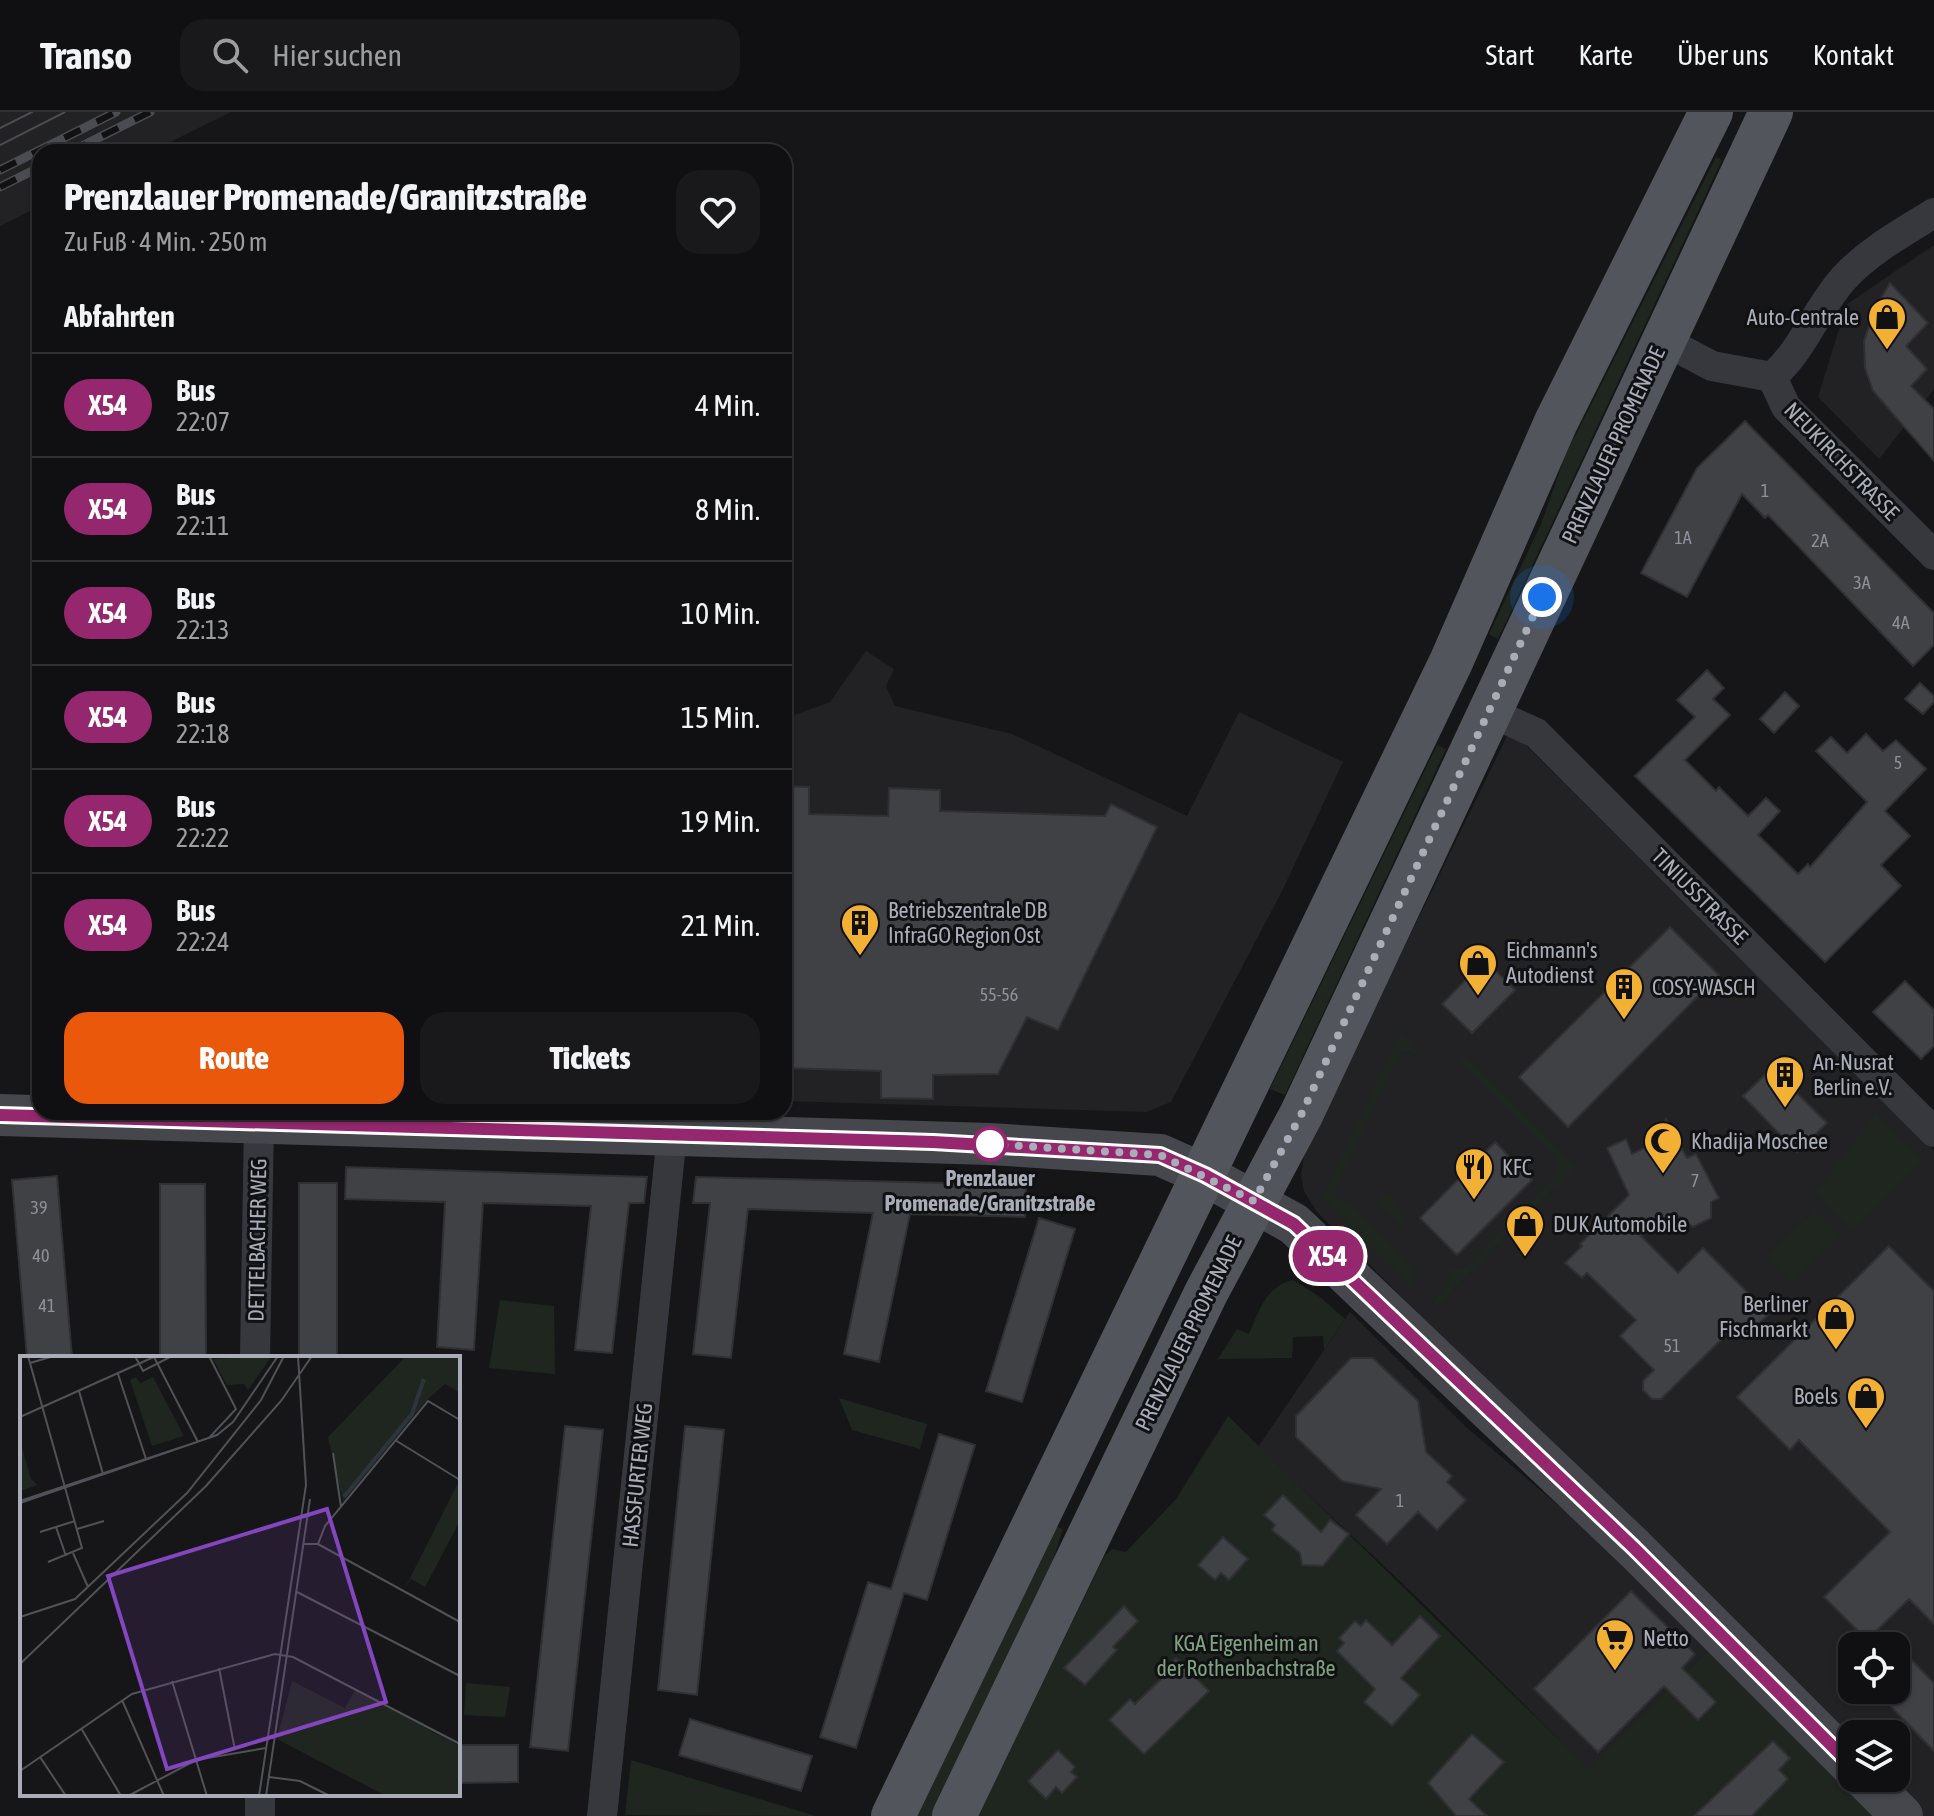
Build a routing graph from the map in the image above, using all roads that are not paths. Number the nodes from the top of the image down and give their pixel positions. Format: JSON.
{"nodes":[{"id":1,"x":1711,"y":112,"type":"edge"},
{"id":2,"x":1771,"y":112,"type":"edge"},
{"id":3,"x":1934,"y":213,"type":"edge"},
{"id":4,"x":1663,"y":340,"type":"junction"},
{"id":5,"x":1772,"y":377,"type":"junction"},
{"id":6,"x":1934,"y":555,"type":"edge"},
{"id":7,"x":1488,"y":711,"type":"junction"},
{"id":8,"x":0,"y":1115,"type":"edge"},
{"id":9,"x":32,"y":1116,"type":"edge"},
{"id":10,"x":185,"y":1120,"type":"edge"},
{"id":11,"x":259,"y":1122,"type":"junction"},
{"id":12,"x":1934,"y":1132,"type":"edge"},
{"id":13,"x":672,"y":1134,"type":"junction"},
{"id":14,"x":1205,"y":1175,"type":"junction"},
{"id":15,"x":1254,"y":1201,"type":"junction"},
{"id":16,"x":255,"y":1356,"type":"edge"},
{"id":17,"x":1080,"y":1429,"type":"junction"},
{"id":18,"x":1129,"y":1451,"type":"junction"},
{"id":19,"x":1838,"y":1752,"type":"edge"},
{"id":20,"x":1878,"y":1792,"type":"edge"},
{"id":21,"x":602,"y":1816,"type":"edge"},
{"id":22,"x":893,"y":1816,"type":"edge"},
{"id":23,"x":954,"y":1816,"type":"edge"},
{"id":24,"x":1902,"y":1816,"type":"edge"}],
"edges":[{"from":1,"to":14,"type":"main road"},
{"from":2,"to":4,"type":"main road","name":"PRENZLAUER PROMENADE"},
{"from":3,"to":5,"type":"street"},
{"from":4,"to":5,"type":"street","name":"NEUKIRCHSTRASSE"},
{"from":4,"to":7,"type":"main road","name":"PRENZLAUER PROMENADE"},
{"from":5,"to":6,"type":"street","name":"NEUKIRCHSTRASSE"},
{"from":7,"to":12,"type":"street","name":"TINIUSSTRASSE"},
{"from":7,"to":15,"type":"main road","name":"PRENZLAUER PROMENADE"},
{"from":8,"to":9,"type":"main road"},
{"from":10,"to":11,"type":"main road"},
{"from":11,"to":13,"type":"main road"},
{"from":11,"to":16,"type":"street","name":"DETTELBACHER WEG"},
{"from":13,"to":14,"type":"main road"},
{"from":13,"to":21,"type":"street","name":"HASSFURTER WEG"},
{"from":14,"to":15,"type":"main road"},
{"from":14,"to":17,"type":"main road"},
{"from":15,"to":18,"type":"main road","name":"PRENZLAUER PROMENADE"},
{"from":15,"to":19,"type":"main road"},
{"from":17,"to":18,"type":"main road"},
{"from":17,"to":22,"type":"main road"},
{"from":18,"to":23,"type":"main road","name":"PRENZLAUER PROMENADE"},
{"from":20,"to":24,"type":"main road"}]}
